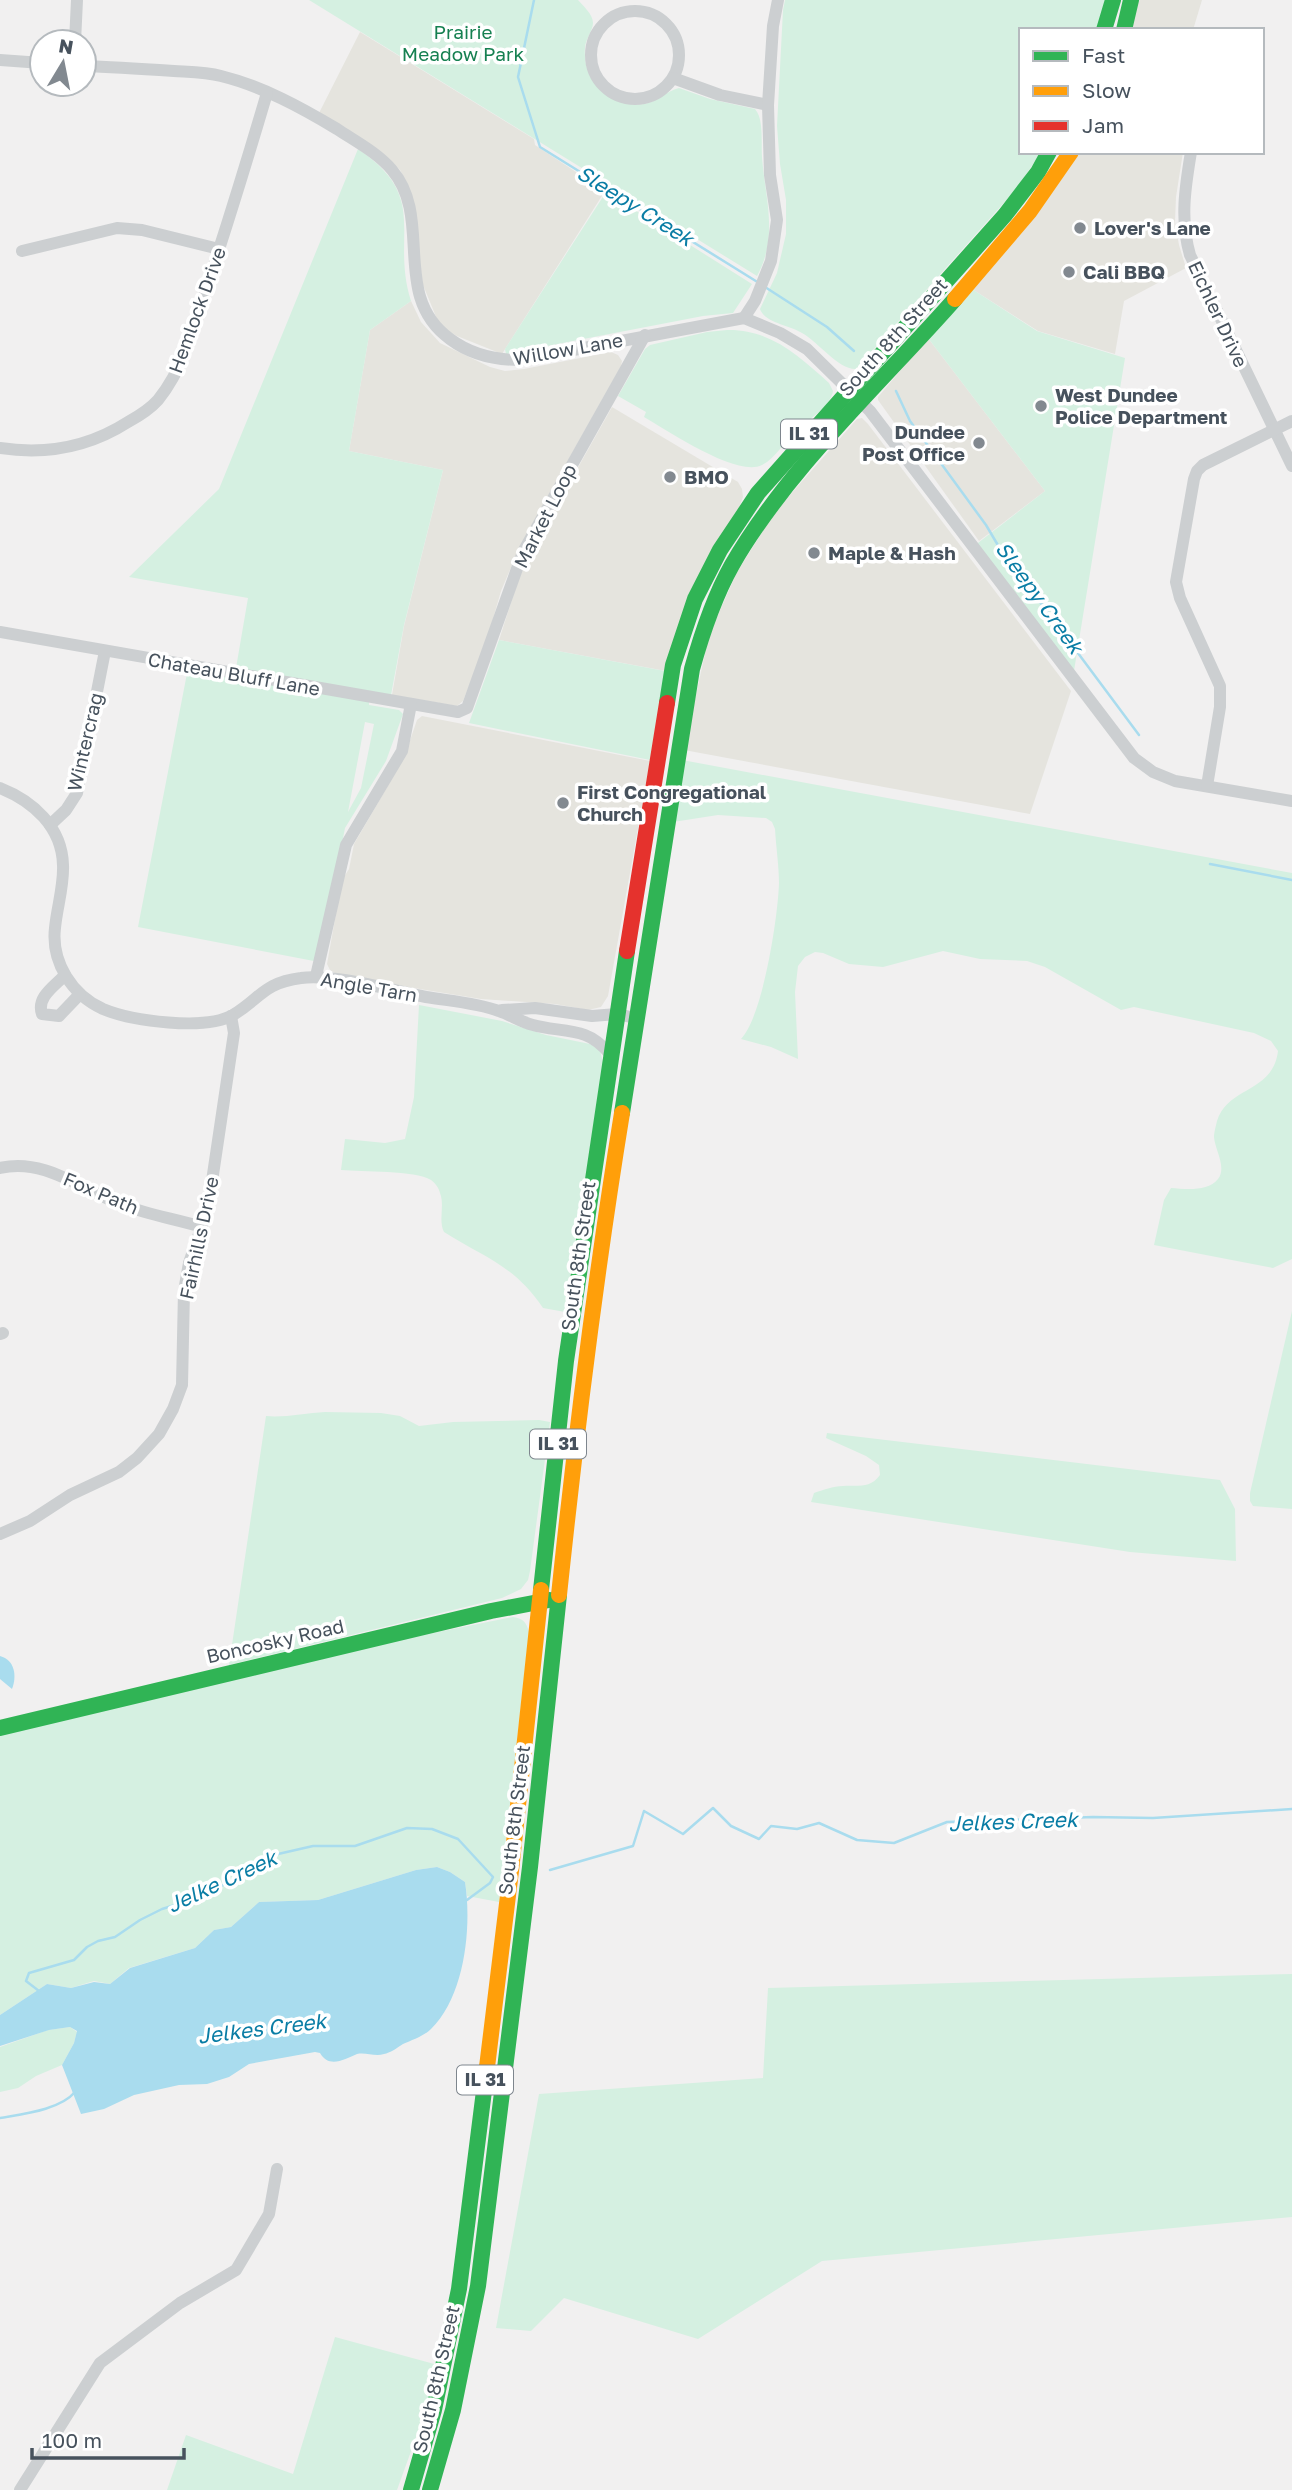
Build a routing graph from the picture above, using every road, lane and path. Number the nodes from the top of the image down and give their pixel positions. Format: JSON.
{"nodes":[{"id":1,"x":77,"y":0,"type":"edge"},
{"id":2,"x":778,"y":0,"type":"edge"},
{"id":3,"x":1113,"y":0,"type":"edge"},
{"id":4,"x":1131,"y":0,"type":"edge"},
{"id":5,"x":76,"y":28,"type":"edge"},
{"id":6,"x":1105,"y":28,"type":"edge"},
{"id":7,"x":1124,"y":28,"type":"edge"},
{"id":8,"x":0,"y":60,"type":"edge"},
{"id":9,"x":28,"y":62,"type":"edge"},
{"id":10,"x":98,"y":67,"type":"edge"},
{"id":11,"x":673,"y":78,"type":"junction"},
{"id":12,"x":267,"y":93,"type":"junction"},
{"id":13,"x":768,"y":105,"type":"junction"},
{"id":14,"x":1048,"y":154,"type":"edge"},
{"id":15,"x":1070,"y":154,"type":"edge"},
{"id":16,"x":1191,"y":154,"type":"edge"},
{"id":17,"x":219,"y":249,"type":"junction"},
{"id":18,"x":22,"y":251,"type":"dead end"},
{"id":19,"x":744,"y":318,"type":"junction"},
{"id":20,"x":645,"y":335,"type":"junction"},
{"id":21,"x":848,"y":391,"type":"junction"},
{"id":22,"x":861,"y":403,"type":"junction"},
{"id":23,"x":1292,"y":421,"type":"edge"},
{"id":24,"x":1274,"y":430,"type":"junction"},
{"id":25,"x":0,"y":448,"type":"edge"},
{"id":26,"x":1292,"y":466,"type":"edge"},
{"id":27,"x":0,"y":632,"type":"edge"},
{"id":28,"x":105,"y":652,"type":"junction"},
{"id":29,"x":411,"y":704,"type":"junction"},
{"id":30,"x":467,"y":708,"type":"joint"},
{"id":31,"x":1207,"y":786,"type":"junction"},
{"id":32,"x":0,"y":788,"type":"edge"},
{"id":33,"x":1292,"y":801,"type":"edge"},
{"id":34,"x":50,"y":825,"type":"junction"},
{"id":35,"x":65,"y":975,"type":"junction"},
{"id":36,"x":316,"y":976,"type":"junction"},
{"id":37,"x":80,"y":994,"type":"junction"},
{"id":38,"x":498,"y":1010,"type":"junction"},
{"id":39,"x":617,"y":1014,"type":"junction"},
{"id":40,"x":231,"y":1016,"type":"junction"},
{"id":41,"x":635,"y":1018,"type":"junction"},
{"id":42,"x":610,"y":1054,"type":"junction"},
{"id":43,"x":0,"y":1168,"type":"edge"},
{"id":44,"x":202,"y":1227,"type":"junction"},
{"id":45,"x":0,"y":1534,"type":"edge"},
{"id":46,"x":541,"y":1600,"type":"junction"},
{"id":47,"x":560,"y":1600,"type":"junction"},
{"id":48,"x":0,"y":1728,"type":"edge"},
{"id":49,"x":277,"y":2169,"type":"dead end"},
{"id":50,"x":20,"y":2490,"type":"edge"},
{"id":51,"x":411,"y":2490,"type":"edge"},
{"id":52,"x":430,"y":2490,"type":"edge"}],
"edges":[{"from":1,"to":5,"type":"street"},
{"from":2,"to":13,"type":"street"},
{"from":3,"to":6,"type":"main road"},
{"from":4,"to":7,"type":"main road"},
{"from":8,"to":9,"type":"street"},
{"from":10,"to":12,"type":"street","name":"Willow Lane"},
{"from":11,"to":11,"type":"street"},
{"from":11,"to":13,"type":"street"},
{"from":12,"to":17,"type":"street","name":"Hemlock Drive"},
{"from":12,"to":20,"type":"street","name":"Willow Lane"},
{"from":13,"to":19,"type":"street"},
{"from":14,"to":21,"type":"main road","name":"South 8th Street","number":"IL 31"},
{"from":15,"to":22,"type":"main road","name":"South 8th Street"},
{"from":16,"to":24,"type":"street","name":"Eichler Drive"},
{"from":17,"to":18,"type":"street"},
{"from":17,"to":25,"type":"street","name":"Hemlock Drive"},
{"from":19,"to":20,"type":"street","name":"Willow Lane"},
{"from":19,"to":21,"type":"street"},
{"from":20,"to":30,"type":"street","name":"Market Loop"},
{"from":21,"to":22,"type":"street"},
{"from":21,"to":39,"type":"main road","name":"South 8th Street","number":"IL 31"},
{"from":22,"to":31,"type":"street"},
{"from":22,"to":41,"type":"main road","name":"South 8th Street"},
{"from":23,"to":24,"type":"street"},
{"from":24,"to":26,"type":"street","name":"Eichler Drive"},
{"from":24,"to":31,"type":"street"},
{"from":27,"to":28,"type":"street","name":"Chateau Bluff Lane"},
{"from":28,"to":29,"type":"street","name":"Chateau Bluff Lane"},
{"from":28,"to":34,"type":"street","name":"Wintercrag"},
{"from":29,"to":30,"type":"street","name":"Chateau Bluff Lane"},
{"from":29,"to":36,"type":"street"},
{"from":31,"to":33,"type":"street"},
{"from":32,"to":34,"type":"street","name":"Angle Tarn"},
{"from":34,"to":35,"type":"street","name":"Angle Tarn"},
{"from":35,"to":37,"type":"street","name":"Angle Tarn"},
{"from":35,"to":37,"type":"street"},
{"from":36,"to":38,"type":"street","name":"Angle Tarn"},
{"from":36,"to":40,"type":"street","name":"Angle Tarn"},
{"from":37,"to":40,"type":"street","name":"Angle Tarn"},
{"from":38,"to":39,"type":"street","name":"Angle Tarn"},
{"from":38,"to":42,"type":"street","name":"Angle Tarn"},
{"from":39,"to":41,"type":"street","name":"Angle Tarn"},
{"from":39,"to":42,"type":"main road","name":"South 8th Street","number":"IL 31"},
{"from":40,"to":44,"type":"street","name":"Fairhills Drive"},
{"from":41,"to":47,"type":"main road","name":"South 8th Street"},
{"from":42,"to":46,"type":"main road","name":"South 8th Street","number":"IL 31"},
{"from":43,"to":44,"type":"street","name":"Fox Path"},
{"from":44,"to":45,"type":"street","name":"Fairhills Drive"},
{"from":46,"to":47,"type":"main road","name":"Boncosky Road"},
{"from":46,"to":48,"type":"main road","name":"Boncosky Road"},
{"from":46,"to":51,"type":"main road","name":"South 8th Street","number":"IL 31"},
{"from":47,"to":52,"type":"main road","name":"South 8th Street"},
{"from":49,"to":50,"type":"street"}]}
